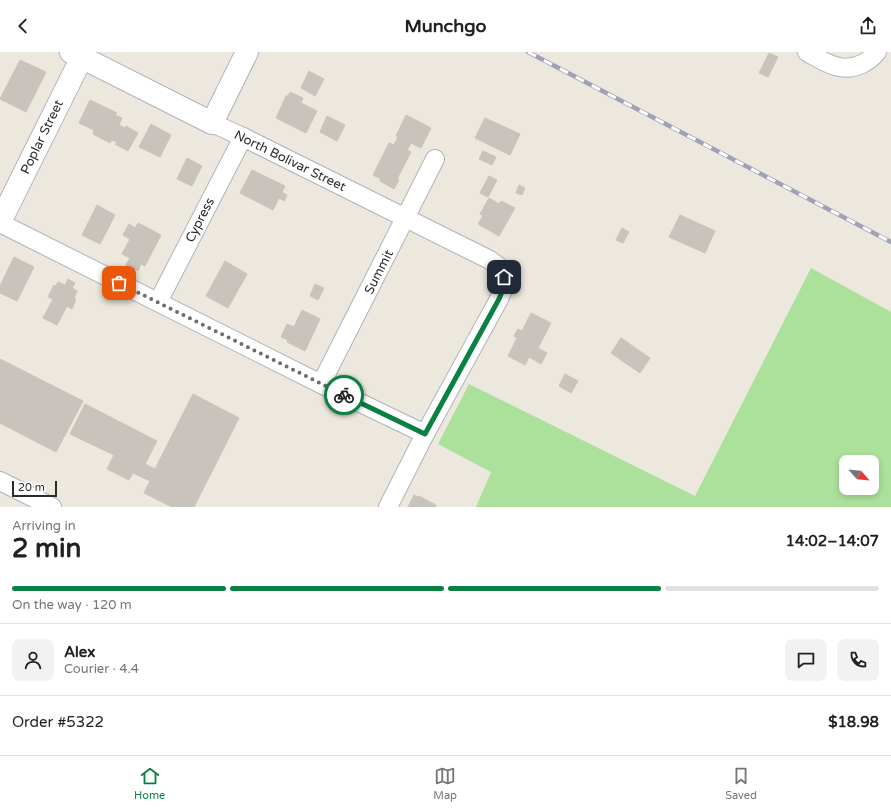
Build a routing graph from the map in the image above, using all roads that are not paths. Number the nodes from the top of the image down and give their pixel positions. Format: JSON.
{"nodes":[{"id":1,"x":247,"y":52,"type":"edge"},
{"id":2,"x":807,"y":52,"type":"edge"},
{"id":3,"x":877,"y":52,"type":"edge"},
{"id":4,"x":79,"y":54,"type":"edge"},
{"id":5,"x":212,"y":123,"type":"junction"},
{"id":6,"x":243,"y":137,"type":"junction"},
{"id":7,"x":435,"y":159,"type":"dead end"},
{"id":8,"x":406,"y":218,"type":"junction"},
{"id":9,"x":0,"y":223,"type":"edge"},
{"id":10,"x":158,"y":302,"type":"junction"},
{"id":11,"x":321,"y":384,"type":"junction"},
{"id":12,"x":425,"y":434,"type":"junction"},
{"id":13,"x":0,"y":481,"type":"edge"},
{"id":14,"x":52,"y":507,"type":"edge"},
{"id":15,"x":388,"y":507,"type":"edge"}],
"edges":[{"from":1,"to":5,"type":"street"},
{"from":2,"to":3,"type":"street"},
{"from":4,"to":5,"type":"street","name":"North Bolivar Street"},
{"from":4,"to":9,"type":"street","name":"Poplar Street"},
{"from":5,"to":6,"type":"street","name":"North Bolivar Street"},
{"from":6,"to":8,"type":"street","name":"North Bolivar Street"},
{"from":6,"to":10,"type":"street","name":"Cypress"},
{"from":7,"to":8,"type":"street","name":"Summit"},
{"from":8,"to":11,"type":"street","name":"Summit"},
{"from":8,"to":12,"type":"street","name":"North Bolivar Street"},
{"from":9,"to":10,"type":"street"},
{"from":10,"to":11,"type":"street"},
{"from":11,"to":12,"type":"street"},
{"from":12,"to":15,"type":"street"},
{"from":13,"to":14,"type":"street"}]}
